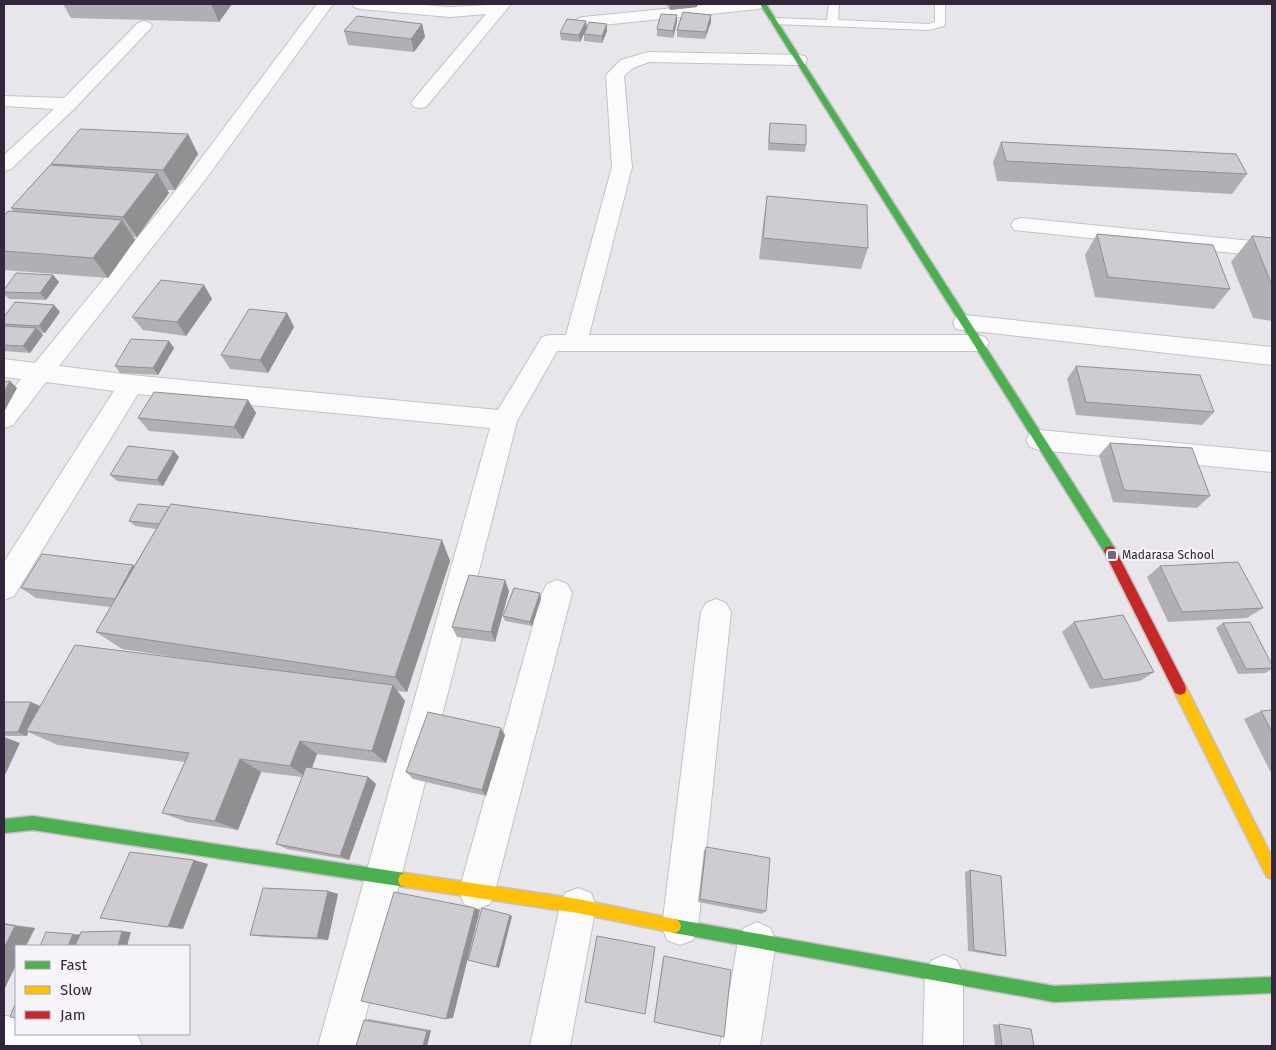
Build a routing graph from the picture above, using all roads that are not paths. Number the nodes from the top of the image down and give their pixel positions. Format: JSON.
{"nodes":[{"id":1,"x":325,"y":4,"type":"edge"},
{"id":2,"x":360,"y":4,"type":"edge"},
{"id":3,"x":758,"y":4,"type":"edge"},
{"id":4,"x":763,"y":4,"type":"edge"},
{"id":5,"x":834,"y":4,"type":"edge"},
{"id":6,"x":940,"y":4,"type":"edge"},
{"id":7,"x":502,"y":6,"type":"edge"},
{"id":8,"x":774,"y":21,"type":"junction"},
{"id":9,"x":583,"y":22,"type":"edge"},
{"id":10,"x":832,"y":23,"type":"junction"},
{"id":11,"x":144,"y":26,"type":"dead end"},
{"id":12,"x":799,"y":60,"type":"junction"},
{"id":13,"x":4,"y":102,"type":"edge"},
{"id":14,"x":420,"y":103,"type":"dead end"},
{"id":15,"x":69,"y":104,"type":"junction"},
{"id":16,"x":6,"y":161,"type":"edge"},
{"id":17,"x":1021,"y":225,"type":"dead end"},
{"id":18,"x":1272,"y":250,"type":"edge"},
{"id":19,"x":970,"y":333,"type":"junction"},
{"id":20,"x":575,"y":343,"type":"junction"},
{"id":21,"x":1272,"y":356,"type":"edge"},
{"id":22,"x":4,"y":368,"type":"edge"},
{"id":23,"x":41,"y":371,"type":"junction"},
{"id":24,"x":131,"y":384,"type":"junction"},
{"id":25,"x":4,"y":418,"type":"edge"},
{"id":26,"x":505,"y":420,"type":"junction"},
{"id":27,"x":1038,"y":440,"type":"junction"},
{"id":28,"x":1272,"y":462,"type":"edge"},
{"id":29,"x":4,"y":587,"type":"edge"},
{"id":30,"x":557,"y":593,"type":"dead end"},
{"id":31,"x":716,"y":612,"type":"dead end"},
{"id":32,"x":4,"y":826,"type":"edge"},
{"id":33,"x":1263,"y":834,"type":"edge"},
{"id":34,"x":1272,"y":872,"type":"edge"},
{"id":35,"x":385,"y":877,"type":"junction"},
{"id":36,"x":477,"y":890,"type":"junction"},
{"id":37,"x":578,"y":906,"type":"junction"},
{"id":38,"x":680,"y":927,"type":"junction"},
{"id":39,"x":757,"y":941,"type":"junction"},
{"id":40,"x":944,"y":974,"type":"junction"},
{"id":41,"x":1272,"y":984,"type":"edge"},
{"id":42,"x":4,"y":1035,"type":"edge"},
{"id":43,"x":122,"y":1046,"type":"edge"},
{"id":44,"x":338,"y":1046,"type":"edge"},
{"id":45,"x":550,"y":1046,"type":"edge"},
{"id":46,"x":740,"y":1046,"type":"edge"},
{"id":47,"x":944,"y":1046,"type":"edge"}],
"edges":[{"from":1,"to":23,"type":"street"},
{"from":2,"to":7,"type":"street"},
{"from":3,"to":9,"type":"street"},
{"from":4,"to":8,"type":"street"},
{"from":5,"to":10,"type":"lane"},
{"from":6,"to":10,"type":"lane"},
{"from":7,"to":14,"type":"street"},
{"from":8,"to":10,"type":"lane"},
{"from":8,"to":12,"type":"street"},
{"from":11,"to":15,"type":"street"},
{"from":12,"to":19,"type":"street"},
{"from":12,"to":20,"type":"street"},
{"from":13,"to":15,"type":"street"},
{"from":15,"to":16,"type":"street"},
{"from":17,"to":18,"type":"street"},
{"from":19,"to":20,"type":"street"},
{"from":19,"to":21,"type":"street"},
{"from":19,"to":27,"type":"street"},
{"from":20,"to":26,"type":"street"},
{"from":22,"to":23,"type":"street"},
{"from":23,"to":24,"type":"street"},
{"from":23,"to":25,"type":"street"},
{"from":24,"to":26,"type":"street"},
{"from":24,"to":29,"type":"street"},
{"from":26,"to":35,"type":"street"},
{"from":27,"to":28,"type":"street"},
{"from":27,"to":33,"type":"street"},
{"from":30,"to":36,"type":"street"},
{"from":31,"to":38,"type":"street"},
{"from":32,"to":35,"type":"street"},
{"from":33,"to":34,"type":"street"},
{"from":35,"to":36,"type":"street"},
{"from":35,"to":44,"type":"street"},
{"from":36,"to":37,"type":"street"},
{"from":37,"to":38,"type":"street"},
{"from":37,"to":45,"type":"street"},
{"from":38,"to":39,"type":"street"},
{"from":39,"to":40,"type":"street"},
{"from":39,"to":46,"type":"street"},
{"from":40,"to":41,"type":"street"},
{"from":40,"to":47,"type":"street"},
{"from":42,"to":43,"type":"street"}]}
